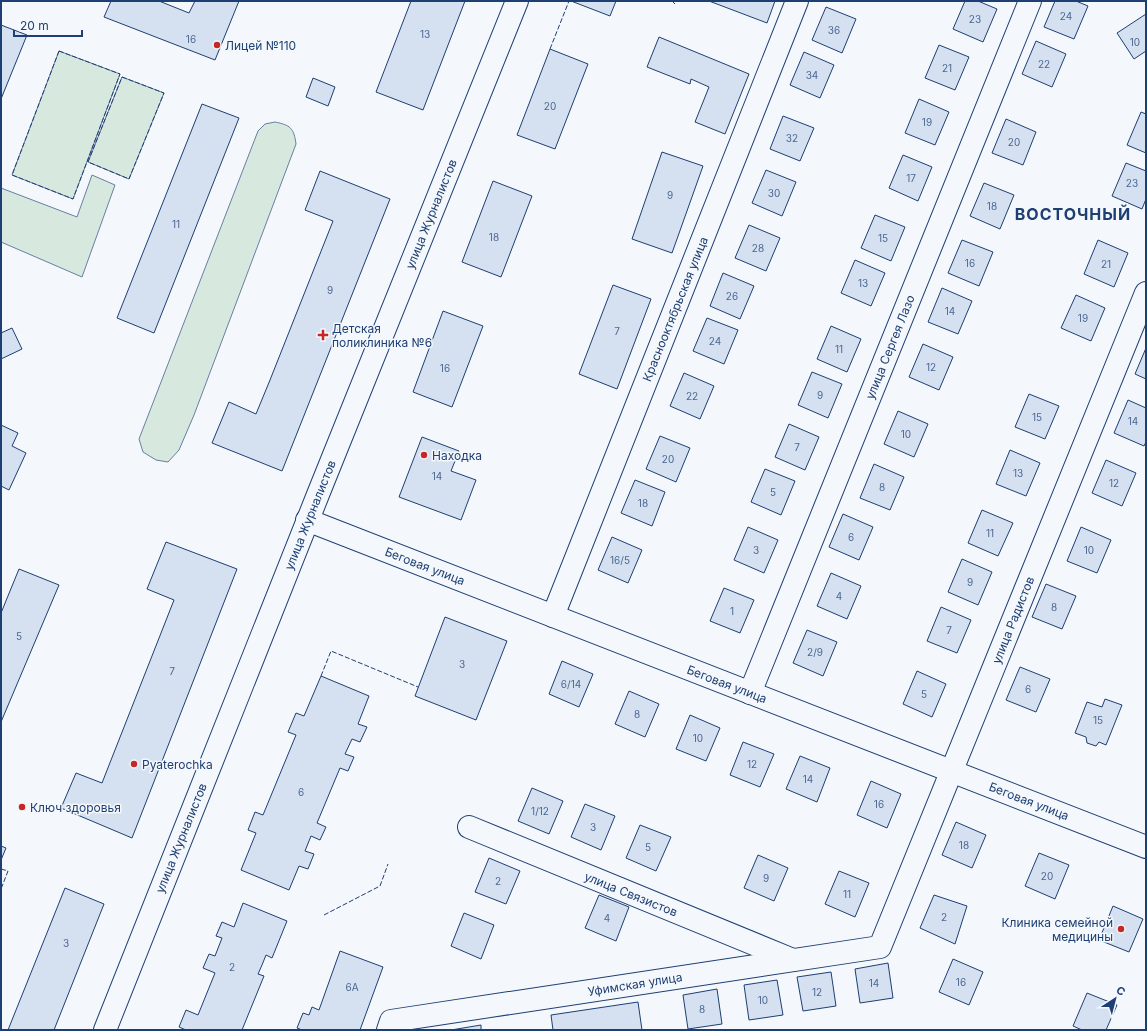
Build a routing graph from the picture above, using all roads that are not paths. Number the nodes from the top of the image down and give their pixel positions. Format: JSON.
{"nodes":[{"id":1,"x":517,"y":1,"type":"edge"},
{"id":2,"x":798,"y":1,"type":"edge"},
{"id":3,"x":1030,"y":1,"type":"edge"},
{"id":4,"x":1146,"y":293,"type":"edge"},
{"id":5,"x":307,"y":520,"type":"junction"},
{"id":6,"x":553,"y":616,"type":"junction"},
{"id":7,"x":750,"y":693,"type":"junction"},
{"id":8,"x":951,"y":771,"type":"junction"},
{"id":9,"x":469,"y":827,"type":"dead end"},
{"id":10,"x":1146,"y":847,"type":"edge"},
{"id":11,"x":880,"y":947,"type":"joint"},
{"id":12,"x":794,"y":960,"type":"junction"},
{"id":13,"x":390,"y":1026,"type":"edge"},
{"id":14,"x":105,"y":1030,"type":"edge"}],
"edges":[{"from":1,"to":5,"type":"street","name":"улица Журналистов"},
{"from":2,"to":6,"type":"street","name":"Краснооктябрьская улица"},
{"from":3,"to":7,"type":"street","name":"улица Сергея Лазо"},
{"from":4,"to":8,"type":"street","name":"улица Радистов"},
{"from":5,"to":6,"type":"street","name":"Беговая улица"},
{"from":5,"to":14,"type":"street","name":"улица Журналистов"},
{"from":6,"to":7,"type":"street","name":"Беговая улица"},
{"from":7,"to":8,"type":"street","name":"Беговая улица"},
{"from":8,"to":10,"type":"street","name":"Беговая улица"},
{"from":8,"to":11,"type":"street","name":"улица Радистов"},
{"from":9,"to":12,"type":"street","name":"улица Связистов"},
{"from":11,"to":12,"type":"street","name":"Уфимская улица"},
{"from":12,"to":13,"type":"street","name":"Уфимская улица"}]}
